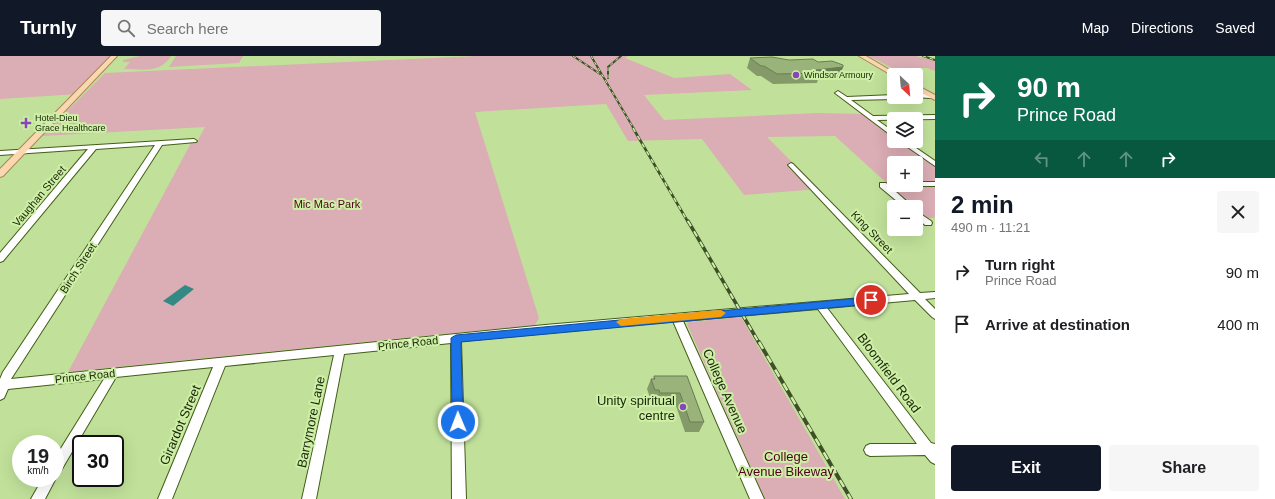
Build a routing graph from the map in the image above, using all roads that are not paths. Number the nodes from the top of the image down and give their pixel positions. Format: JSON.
{"nodes":[{"id":1,"x":114,"y":56,"type":"edge"},
{"id":2,"x":862,"y":56,"type":"edge"},
{"id":3,"x":887,"y":71,"type":"edge"},
{"id":4,"x":923,"y":92,"type":"edge"},
{"id":5,"x":838,"y":93,"type":"dead end"},
{"id":6,"x":923,"y":96,"type":"edge"},
{"id":7,"x":887,"y":97,"type":"edge"},
{"id":8,"x":933,"y":97,"type":"edge"},
{"id":9,"x":845,"y":99,"type":"junction"},
{"id":10,"x":935,"y":117,"type":"edge"},
{"id":11,"x":871,"y":118,"type":"junction"},
{"id":12,"x":887,"y":130,"type":"edge"},
{"id":13,"x":194,"y":142,"type":"dead end"},
{"id":14,"x":160,"y":143,"type":"junction"},
{"id":15,"x":94,"y":147,"type":"junction"},
{"id":16,"x":912,"y":148,"type":"edge"},
{"id":17,"x":23,"y":152,"type":"junction"},
{"id":18,"x":0,"y":153,"type":"edge"},
{"id":19,"x":935,"y":164,"type":"edge"},
{"id":20,"x":791,"y":165,"type":"dead end"},
{"id":21,"x":0,"y":174,"type":"edge"},
{"id":22,"x":923,"y":184,"type":"edge"},
{"id":23,"x":935,"y":184,"type":"edge"},
{"id":24,"x":892,"y":192,"type":"edge"},
{"id":25,"x":901,"y":200,"type":"edge"},
{"id":26,"x":923,"y":219,"type":"edge"},
{"id":27,"x":928,"y":223,"type":"dead end"},
{"id":28,"x":0,"y":259,"type":"edge"},
{"id":29,"x":935,"y":295,"type":"edge"},
{"id":30,"x":917,"y":296,"type":"junction"},
{"id":31,"x":820,"y":305,"type":"junction"},
{"id":32,"x":935,"y":315,"type":"edge"},
{"id":33,"x":676,"y":317,"type":"junction"},
{"id":34,"x":456,"y":338,"type":"junction"},
{"id":35,"x":340,"y":350,"type":"junction"},
{"id":36,"x":221,"y":362,"type":"junction"},
{"id":37,"x":113,"y":373,"type":"junction"},
{"id":38,"x":1,"y":388,"type":"edge"},
{"id":39,"x":870,"y":450,"type":"dead end"},
{"id":40,"x":933,"y":452,"type":"edge"},
{"id":41,"x":64,"y":455,"type":"edge"},
{"id":42,"x":45,"y":487,"type":"edge"},
{"id":43,"x":38,"y":499,"type":"edge"},
{"id":44,"x":165,"y":499,"type":"edge"},
{"id":45,"x":309,"y":499,"type":"edge"},
{"id":46,"x":459,"y":499,"type":"edge"},
{"id":47,"x":757,"y":499,"type":"edge"}],
"edges":[{"from":1,"to":17,"type":"main road"},
{"from":2,"to":3,"type":"main road"},
{"from":4,"to":8,"type":"main road"},
{"from":5,"to":9,"type":"street"},
{"from":6,"to":8,"type":"street"},
{"from":7,"to":9,"type":"street"},
{"from":9,"to":11,"type":"street"},
{"from":10,"to":11,"type":"street"},
{"from":11,"to":12,"type":"street"},
{"from":13,"to":14,"type":"street"},
{"from":14,"to":15,"type":"street"},
{"from":14,"to":38,"type":"street","name":"Birch Street"},
{"from":15,"to":17,"type":"street"},
{"from":15,"to":28,"type":"street","name":"Vaughan Street"},
{"from":16,"to":19,"type":"street"},
{"from":17,"to":18,"type":"street"},
{"from":17,"to":21,"type":"main road"},
{"from":20,"to":30,"type":"street","name":"King Street"},
{"from":22,"to":23,"type":"street"},
{"from":24,"to":25,"type":"street"},
{"from":26,"to":27,"type":"street"},
{"from":29,"to":30,"type":"street","name":"Prince Road"},
{"from":30,"to":31,"type":"street","name":"Prince Road"},
{"from":30,"to":32,"type":"street","name":"King Street"},
{"from":31,"to":33,"type":"street","name":"Prince Road"},
{"from":31,"to":40,"type":"street","name":"Bloomfield Road"},
{"from":33,"to":34,"type":"street","name":"Prince Road"},
{"from":33,"to":47,"type":"street","name":"College Avenue"},
{"from":34,"to":35,"type":"street","name":"Prince Road"},
{"from":34,"to":46,"type":"street"},
{"from":35,"to":36,"type":"street","name":"Prince Road"},
{"from":35,"to":45,"type":"street","name":"Barrymore Lane"},
{"from":36,"to":37,"type":"street","name":"Prince Road"},
{"from":36,"to":44,"type":"street","name":"Girardot Street"},
{"from":37,"to":38,"type":"street","name":"Prince Road"},
{"from":37,"to":41,"type":"street"},
{"from":39,"to":40,"type":"street"},
{"from":42,"to":43,"type":"street"}]}
